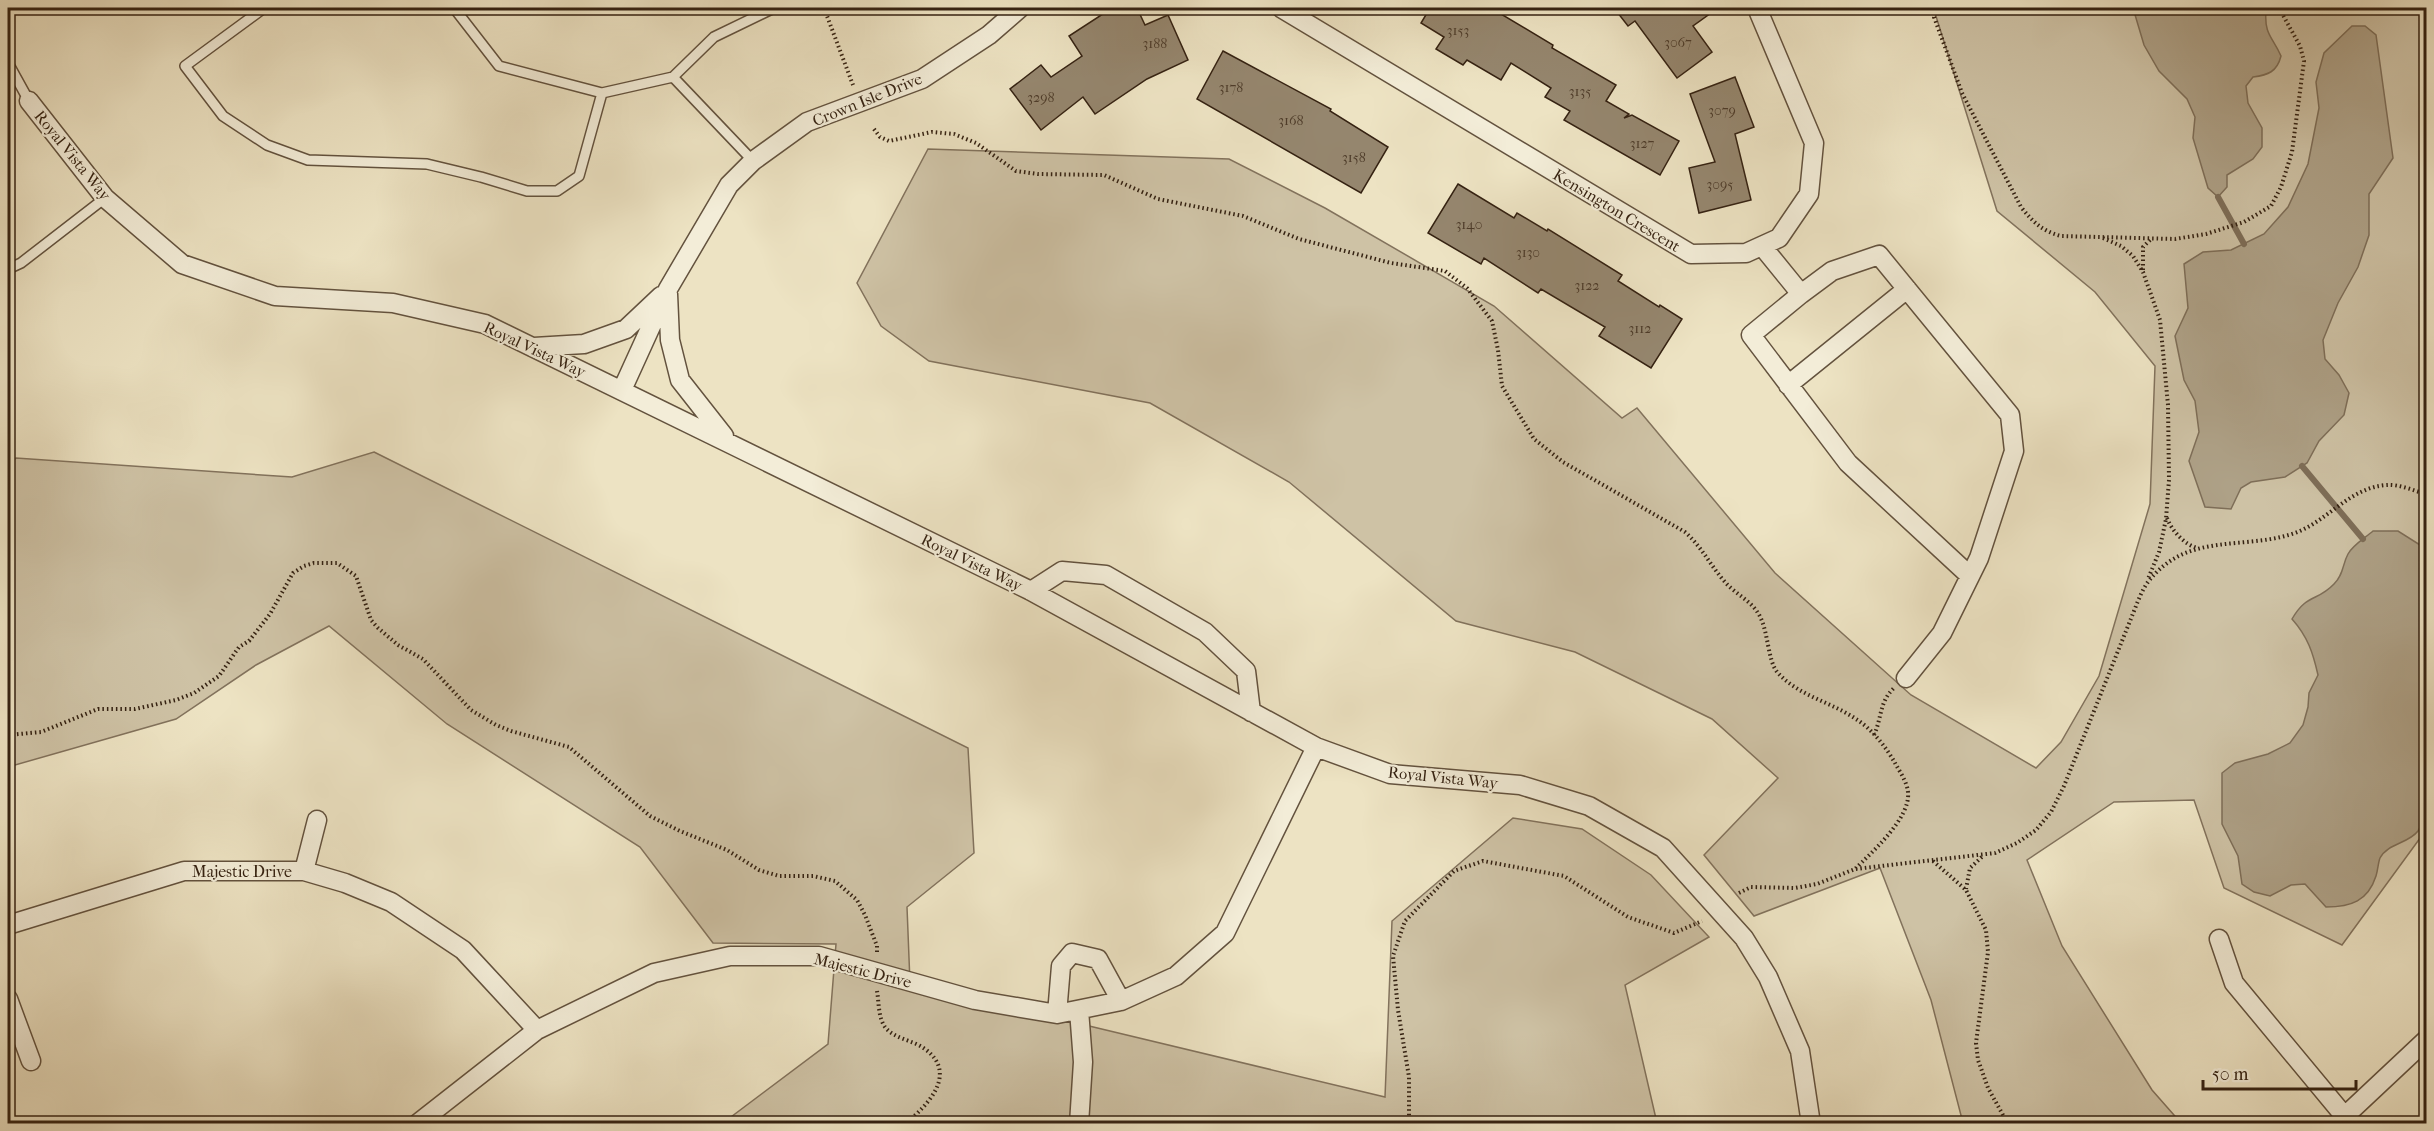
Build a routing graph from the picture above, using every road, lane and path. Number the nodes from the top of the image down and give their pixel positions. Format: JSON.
{"nodes":[{"id":1,"x":264,"y":8,"type":"edge"},
{"id":2,"x":454,"y":8,"type":"edge"},
{"id":3,"x":774,"y":8,"type":"edge"},
{"id":4,"x":824,"y":8,"type":"edge"},
{"id":5,"x":1020,"y":8,"type":"edge"},
{"id":6,"x":1281,"y":8,"type":"edge"},
{"id":7,"x":1757,"y":8,"type":"edge"},
{"id":8,"x":1935,"y":8,"type":"edge"},
{"id":9,"x":2278,"y":8,"type":"edge"},
{"id":10,"x":8,"y":63,"type":"edge"},
{"id":11,"x":673,"y":77,"type":"junction"},
{"id":12,"x":855,"y":88,"type":"dead end"},
{"id":13,"x":602,"y":93,"type":"junction"},
{"id":14,"x":30,"y":101,"type":"joint"},
{"id":15,"x":874,"y":129,"type":"dead end"},
{"id":16,"x":753,"y":162,"type":"junction"},
{"id":17,"x":105,"y":198,"type":"junction"},
{"id":18,"x":2101,"y":237,"type":"junction"},
{"id":19,"x":2152,"y":238,"type":"junction"},
{"id":20,"x":1762,"y":246,"type":"junction"},
{"id":21,"x":8,"y":269,"type":"edge"},
{"id":22,"x":2143,"y":272,"type":"junction"},
{"id":23,"x":668,"y":289,"type":"junction"},
{"id":24,"x":1907,"y":289,"type":"junction"},
{"id":25,"x":1801,"y":294,"type":"junction"},
{"id":26,"x":532,"y":347,"type":"junction"},
{"id":27,"x":1788,"y":385,"type":"junction"},
{"id":28,"x":622,"y":390,"type":"junction"},
{"id":29,"x":728,"y":441,"type":"junction"},
{"id":30,"x":2427,"y":494,"type":"edge"},
{"id":31,"x":2166,"y":516,"type":"junction"},
{"id":32,"x":2198,"y":548,"type":"junction"},
{"id":33,"x":1970,"y":576,"type":"junction"},
{"id":34,"x":2147,"y":583,"type":"junction"},
{"id":35,"x":1031,"y":591,"type":"junction"},
{"id":36,"x":1906,"y":678,"type":"joint"},
{"id":37,"x":1251,"y":712,"type":"junction"},
{"id":38,"x":8,"y":735,"type":"edge"},
{"id":39,"x":1874,"y":735,"type":"junction"},
{"id":40,"x":1316,"y":747,"type":"junction"},
{"id":41,"x":317,"y":820,"type":"dead end"},
{"id":42,"x":1985,"y":854,"type":"junction"},
{"id":43,"x":1931,"y":860,"type":"junction"},
{"id":44,"x":1855,"y":869,"type":"junction"},
{"id":45,"x":304,"y":871,"type":"junction"},
{"id":46,"x":1966,"y":890,"type":"junction"},
{"id":47,"x":1739,"y":894,"type":"dead end"},
{"id":48,"x":1702,"y":921,"type":"dead end"},
{"id":49,"x":8,"y":925,"type":"edge"},
{"id":50,"x":2219,"y":939,"type":"dead end"},
{"id":51,"x":877,"y":956,"type":"dead end"},
{"id":52,"x":877,"y":990,"type":"dead end"},
{"id":53,"x":8,"y":999,"type":"edge"},
{"id":54,"x":1120,"y":1001,"type":"junction"},
{"id":55,"x":1079,"y":1010,"type":"junction"},
{"id":56,"x":1057,"y":1014,"type":"junction"},
{"id":57,"x":537,"y":1030,"type":"junction"},
{"id":58,"x":2427,"y":1040,"type":"edge"},
{"id":59,"x":31,"y":1061,"type":"dead end"},
{"id":60,"x":2348,"y":1120,"type":"edge"},
{"id":61,"x":417,"y":1124,"type":"edge"},
{"id":62,"x":905,"y":1124,"type":"edge"},
{"id":63,"x":1080,"y":1124,"type":"edge"},
{"id":64,"x":1407,"y":1124,"type":"edge"},
{"id":65,"x":1811,"y":1124,"type":"edge"},
{"id":66,"x":2008,"y":1124,"type":"edge"}],
"edges":[{"from":1,"to":13,"type":"lane"},
{"from":2,"to":13,"type":"lane"},
{"from":3,"to":11,"type":"lane"},
{"from":4,"to":12,"type":"path"},
{"from":5,"to":16,"type":"street","name":"Crown Isle Drive"},
{"from":6,"to":20,"type":"street","name":"Kensington Crescent"},
{"from":7,"to":20,"type":"street","name":"Kensington Crescent"},
{"from":8,"to":18,"type":"path"},
{"from":9,"to":19,"type":"path"},
{"from":10,"to":14,"type":"lane"},
{"from":11,"to":13,"type":"lane"},
{"from":11,"to":16,"type":"lane"},
{"from":14,"to":17,"type":"street","name":"Royal Vista Way"},
{"from":15,"to":39,"type":"path"},
{"from":16,"to":23,"type":"street","name":"Crown Isle Drive"},
{"from":17,"to":21,"type":"lane"},
{"from":17,"to":26,"type":"street","name":"Royal Vista Way"},
{"from":18,"to":19,"type":"path"},
{"from":18,"to":22,"type":"path"},
{"from":19,"to":22,"type":"path"},
{"from":20,"to":25,"type":"street"},
{"from":22,"to":31,"type":"path"},
{"from":23,"to":26,"type":"street"},
{"from":23,"to":28,"type":"street","name":"Crown Isle Drive"},
{"from":23,"to":29,"type":"street"},
{"from":24,"to":25,"type":"street"},
{"from":24,"to":27,"type":"street"},
{"from":24,"to":33,"type":"street"},
{"from":25,"to":27,"type":"street"},
{"from":26,"to":28,"type":"street","name":"Royal Vista Way"},
{"from":27,"to":33,"type":"street"},
{"from":28,"to":29,"type":"street","name":"Royal Vista Way"},
{"from":29,"to":35,"type":"street","name":"Royal Vista Way"},
{"from":30,"to":32,"type":"path"},
{"from":31,"to":32,"type":"path"},
{"from":31,"to":34,"type":"path"},
{"from":32,"to":34,"type":"path"},
{"from":33,"to":36,"type":"street"},
{"from":34,"to":42,"type":"path"},
{"from":35,"to":37,"type":"street","name":"Royal Vista Way"},
{"from":35,"to":37,"type":"street"},
{"from":36,"to":39,"type":"path"},
{"from":37,"to":40,"type":"street","name":"Royal Vista Way"},
{"from":38,"to":51,"type":"path"},
{"from":39,"to":44,"type":"path"},
{"from":40,"to":54,"type":"street","name":"Majestic Drive"},
{"from":40,"to":65,"type":"street","name":"Royal Vista Way"},
{"from":41,"to":45,"type":"street"},
{"from":42,"to":43,"type":"path"},
{"from":42,"to":46,"type":"path"},
{"from":43,"to":44,"type":"path"},
{"from":43,"to":46,"type":"path"},
{"from":44,"to":47,"type":"path"},
{"from":45,"to":49,"type":"street","name":"Majestic Drive"},
{"from":45,"to":57,"type":"street","name":"Majestic Drive"},
{"from":46,"to":66,"type":"path"},
{"from":48,"to":64,"type":"path"},
{"from":50,"to":60,"type":"street"},
{"from":52,"to":62,"type":"path"},
{"from":53,"to":59,"type":"street"},
{"from":54,"to":55,"type":"street","name":"Majestic Drive"},
{"from":54,"to":56,"type":"street"},
{"from":55,"to":56,"type":"street","name":"Majestic Drive"},
{"from":55,"to":63,"type":"street"},
{"from":56,"to":57,"type":"street","name":"Majestic Drive"},
{"from":57,"to":61,"type":"street","name":"Majestic Drive"},
{"from":58,"to":60,"type":"street"}]}
